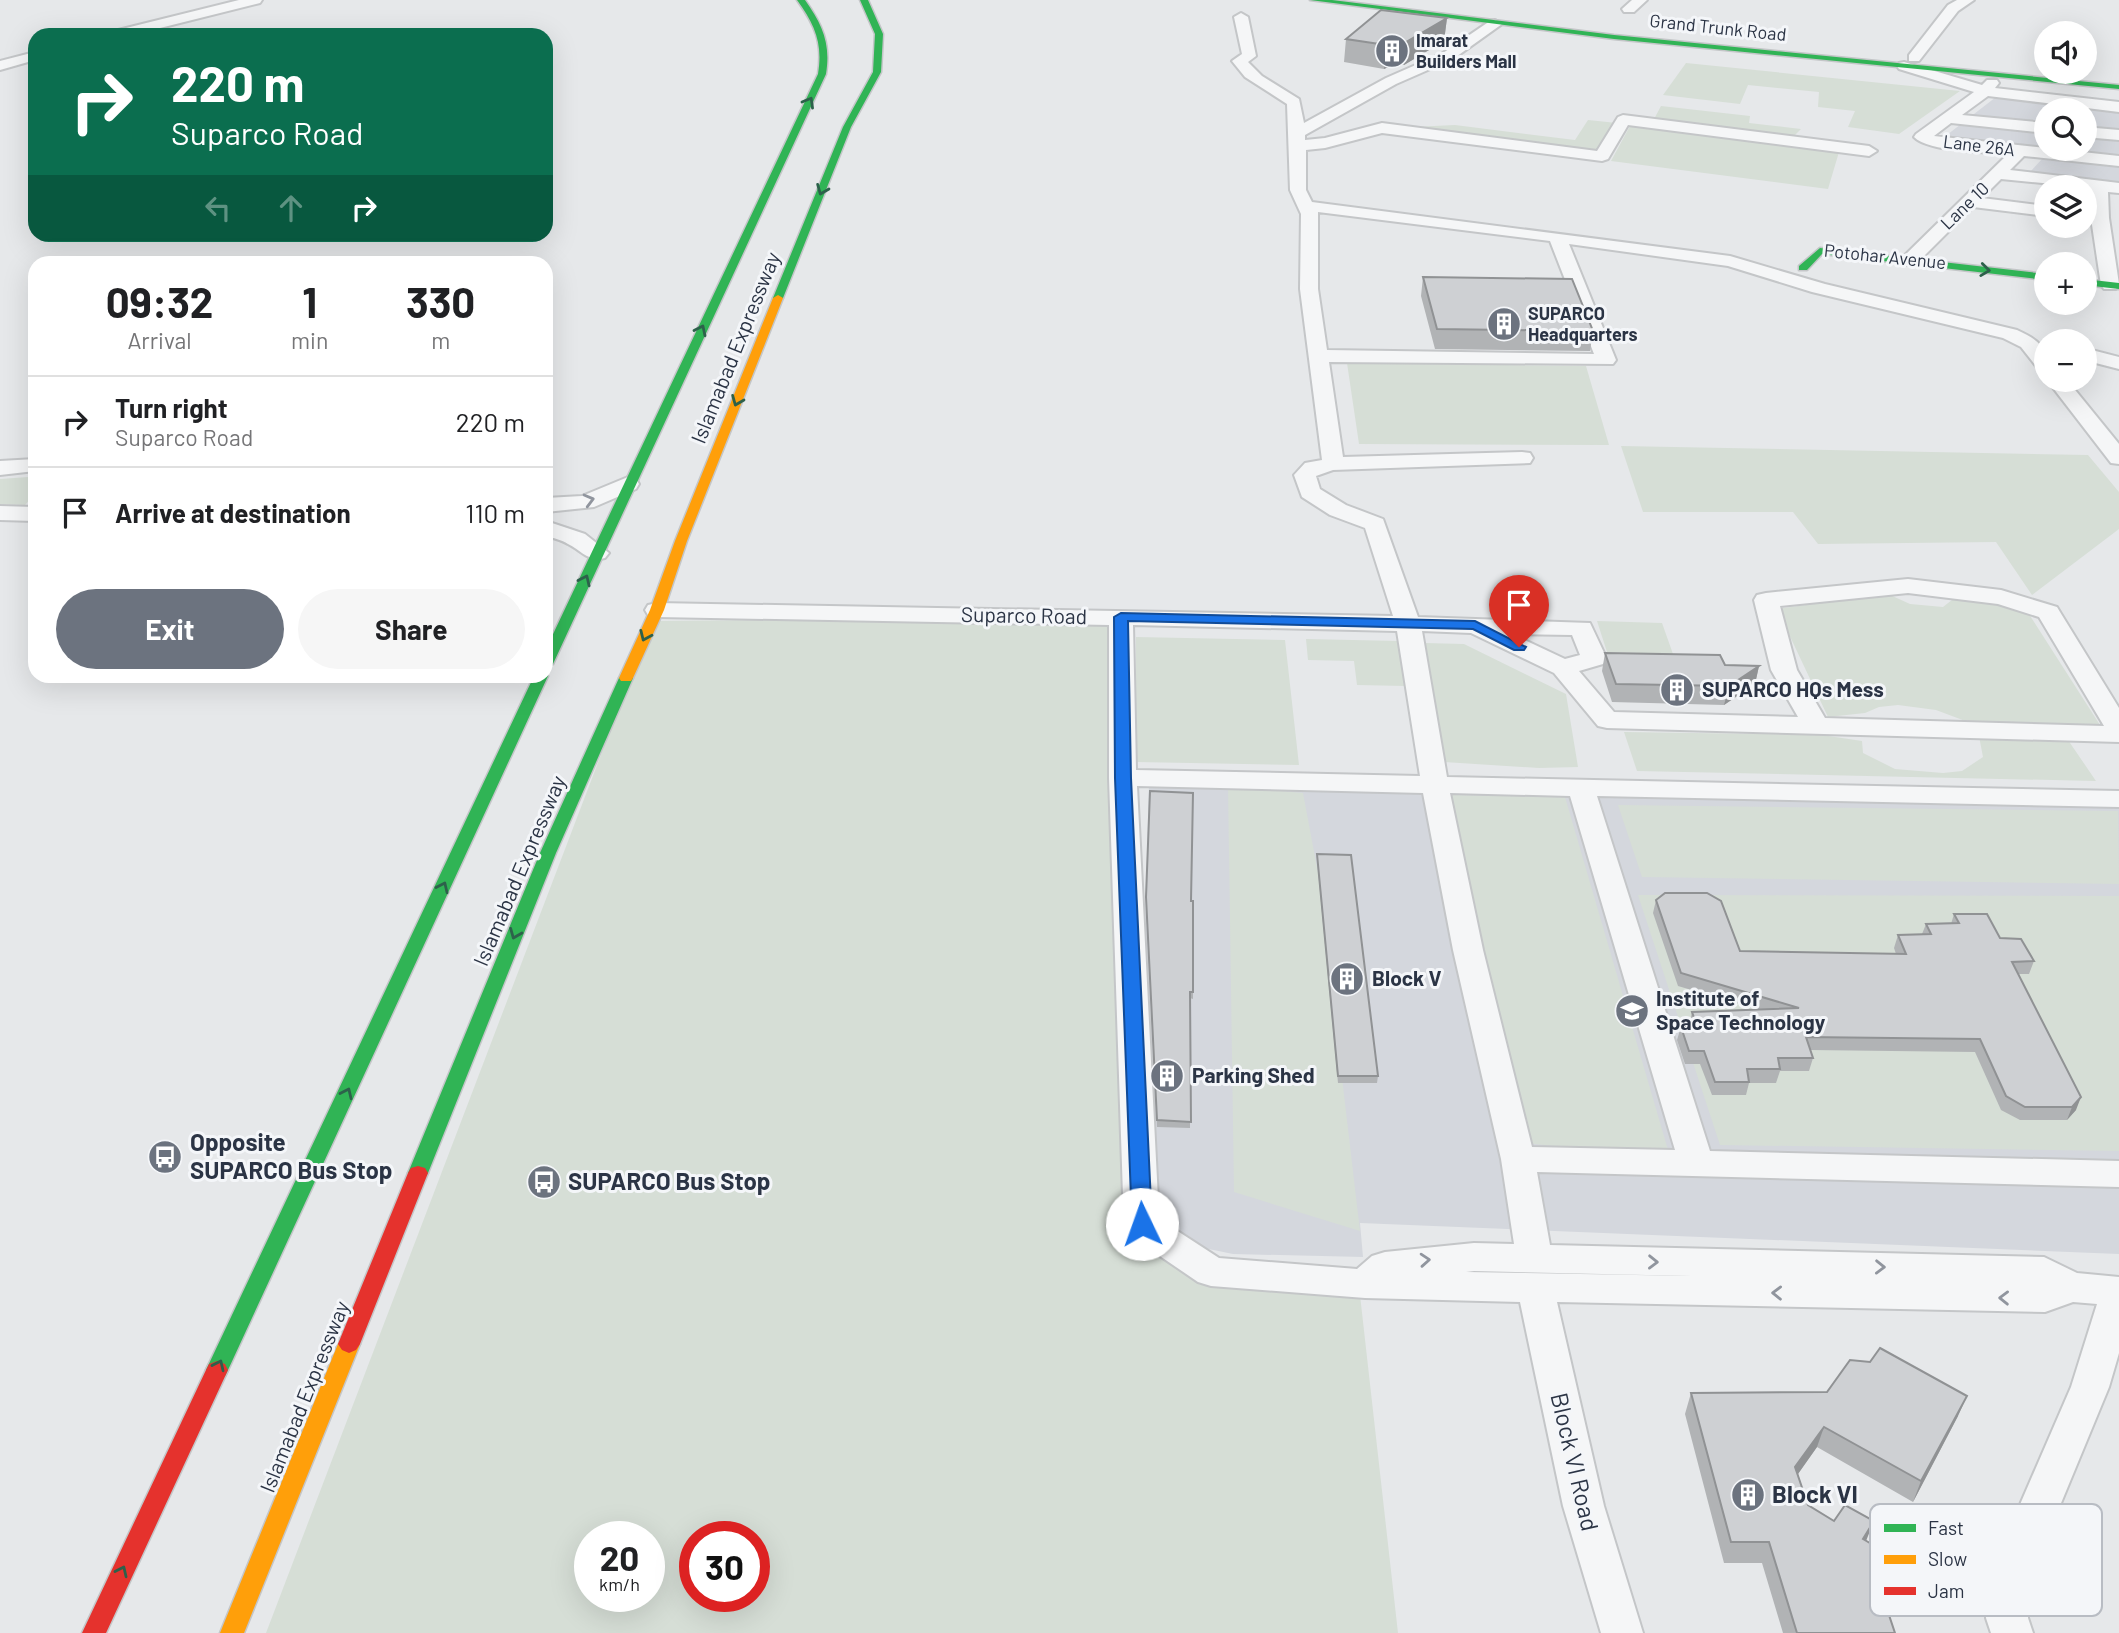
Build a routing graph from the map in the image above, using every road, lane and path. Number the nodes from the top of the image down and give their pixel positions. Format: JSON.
{"nodes":[{"id":1,"x":255,"y":0,"type":"edge"},
{"id":2,"x":801,"y":0,"type":"edge"},
{"id":3,"x":864,"y":0,"type":"edge"},
{"id":4,"x":1314,"y":0,"type":"edge"},
{"id":5,"x":1377,"y":0,"type":"edge"},
{"id":6,"x":1967,"y":0,"type":"edge"},
{"id":7,"x":1241,"y":17,"type":"dead end"},
{"id":8,"x":1495,"y":24,"type":"junction"},
{"id":9,"x":142,"y":28,"type":"edge"},
{"id":10,"x":28,"y":58,"type":"edge"},
{"id":11,"x":1909,"y":62,"type":"junction"},
{"id":12,"x":0,"y":66,"type":"edge"},
{"id":13,"x":2034,"y":69,"type":"edge"},
{"id":14,"x":2097,"y":75,"type":"edge"},
{"id":15,"x":2119,"y":77,"type":"edge"},
{"id":16,"x":2030,"y":78,"type":"junction"},
{"id":17,"x":2119,"y":88,"type":"edge"},
{"id":18,"x":848,"y":90,"type":"dead end"},
{"id":19,"x":1984,"y":91,"type":"junction"},
{"id":20,"x":2119,"y":107,"type":"edge"},
{"id":21,"x":1946,"y":118,"type":"junction"},
{"id":22,"x":848,"y":127,"type":"junction"},
{"id":23,"x":2034,"y":127,"type":"edge"},
{"id":24,"x":2097,"y":133,"type":"edge"},
{"id":25,"x":2119,"y":135,"type":"edge"},
{"id":26,"x":1297,"y":140,"type":"junction"},
{"id":27,"x":1869,"y":151,"type":"dead end"},
{"id":28,"x":2020,"y":151,"type":"junction"},
{"id":29,"x":2119,"y":162,"type":"edge"},
{"id":30,"x":1998,"y":174,"type":"junction"},
{"id":31,"x":2099,"y":186,"type":"junction"},
{"id":32,"x":2119,"y":188,"type":"edge"},
{"id":33,"x":2097,"y":195,"type":"edge"},
{"id":34,"x":1970,"y":202,"type":"junction"},
{"id":35,"x":1307,"y":206,"type":"junction"},
{"id":36,"x":2034,"y":210,"type":"edge"},
{"id":37,"x":2097,"y":232,"type":"edge"},
{"id":38,"x":1556,"y":237,"type":"junction"},
{"id":39,"x":1909,"y":261,"type":"junction"},
{"id":40,"x":1830,"y":271,"type":"dead end"},
{"id":41,"x":2034,"y":276,"type":"edge"},
{"id":42,"x":2097,"y":283,"type":"edge"},
{"id":43,"x":2115,"y":285,"type":"edge"},
{"id":44,"x":2097,"y":299,"type":"edge"},
{"id":45,"x":2119,"y":302,"type":"edge"},
{"id":46,"x":2010,"y":334,"type":"junction"},
{"id":47,"x":2034,"y":341,"type":"edge"},
{"id":48,"x":2034,"y":351,"type":"edge"},
{"id":49,"x":1318,"y":356,"type":"junction"},
{"id":50,"x":2097,"y":357,"type":"edge"},
{"id":51,"x":2119,"y":363,"type":"edge"},
{"id":52,"x":2067,"y":392,"type":"edge"},
{"id":53,"x":1522,"y":458,"type":"dead end"},
{"id":54,"x":2119,"y":458,"type":"edge"},
{"id":55,"x":1333,"y":464,"type":"junction"},
{"id":56,"x":28,"y":466,"type":"edge"},
{"id":57,"x":0,"y":468,"type":"edge"},
{"id":58,"x":628,"y":484,"type":"junction"},
{"id":59,"x":553,"y":504,"type":"edge"},
{"id":60,"x":0,"y":513,"type":"edge"},
{"id":61,"x":28,"y":514,"type":"edge"},
{"id":62,"x":553,"y":530,"type":"edge"},
{"id":63,"x":597,"y":553,"type":"junction"},
{"id":64,"x":657,"y":610,"type":"junction"},
{"id":65,"x":1121,"y":617,"type":"junction"},
{"id":66,"x":1408,"y":624,"type":"junction"},
{"id":67,"x":1475,"y":625,"type":"junction"},
{"id":68,"x":553,"y":649,"type":"edge"},
{"id":69,"x":1563,"y":668,"type":"junction"},
{"id":70,"x":538,"y":683,"type":"edge"},
{"id":71,"x":1816,"y":726,"type":"junction"},
{"id":72,"x":2119,"y":732,"type":"edge"},
{"id":73,"x":1123,"y":778,"type":"junction"},
{"id":74,"x":1434,"y":785,"type":"junction"},
{"id":75,"x":1581,"y":788,"type":"junction"},
{"id":76,"x":2119,"y":799,"type":"edge"},
{"id":77,"x":1518,"y":1159,"type":"junction"},
{"id":78,"x":1697,"y":1165,"type":"junction"},
{"id":79,"x":2119,"y":1174,"type":"edge"},
{"id":80,"x":1533,"y":1274,"type":"junction"},
{"id":81,"x":2118,"y":1291,"type":"edge"},
{"id":82,"x":2040,"y":1504,"type":"edge"},
{"id":83,"x":2007,"y":1616,"type":"edge"},
{"id":84,"x":93,"y":1633,"type":"edge"},
{"id":85,"x":232,"y":1633,"type":"edge"},
{"id":86,"x":1622,"y":1633,"type":"edge"},
{"id":87,"x":2012,"y":1633,"type":"edge"}],
"edges":[{"from":1,"to":9,"type":"street"},
{"from":58,"to":2,"type":"main road","name":"Islamabad Expressway","one_way":true},
{"from":3,"to":22,"type":"main road","name":"Islamabad Expressway"},
{"from":4,"to":8,"type":"main road","name":"Grand Trunk Road"},
{"from":5,"to":11,"type":"main road","name":"Grand Trunk Road"},
{"from":6,"to":11,"type":"street"},
{"from":7,"to":26,"type":"street"},
{"from":8,"to":11,"type":"main road","name":"Grand Trunk Road"},
{"from":8,"to":26,"type":"street"},
{"from":10,"to":12,"type":"street"},
{"from":11,"to":13,"type":"main road","name":"Grand Trunk Road"},
{"from":11,"to":16,"type":"main road","name":"Grand Trunk Road"},
{"from":11,"to":19,"type":"street"},
{"from":14,"to":15,"type":"main road"},
{"from":16,"to":17,"type":"main road","name":"Grand Trunk Road"},
{"from":16,"to":19,"type":"street"},
{"from":18,"to":22,"type":"main road"},
{"from":19,"to":20,"type":"street"},
{"from":19,"to":21,"type":"street"},
{"from":21,"to":23,"type":"street"},
{"from":21,"to":28,"type":"street","name":"Lane 26A"},
{"from":22,"to":64,"type":"main road","name":"Islamabad Expressway","one_way":true},
{"from":24,"to":25,"type":"street"},
{"from":26,"to":27,"type":"street"},
{"from":26,"to":35,"type":"street"},
{"from":28,"to":29,"type":"street","name":"Lane 26A"},
{"from":28,"to":30,"type":"street","name":"Lane 10"},
{"from":30,"to":31,"type":"street"},
{"from":30,"to":34,"type":"street","name":"Lane 10"},
{"from":31,"to":32,"type":"street"},
{"from":31,"to":33,"type":"street"},
{"from":34,"to":36,"type":"street"},
{"from":34,"to":39,"type":"street","name":"Lane 10"},
{"from":35,"to":38,"type":"street"},
{"from":35,"to":49,"type":"street"},
{"from":37,"to":43,"type":"street"},
{"from":38,"to":46,"type":"street"},
{"from":38,"to":49,"type":"street"},
{"from":39,"to":40,"type":"main road","name":"Potohar Avenue"},
{"from":39,"to":41,"type":"main road","name":"Potohar Avenue","one_way":true},
{"from":42,"to":43,"type":"main road"},
{"from":44,"to":45,"type":"main road"},
{"from":46,"to":47,"type":"street"},
{"from":46,"to":48,"type":"street"},
{"from":49,"to":55,"type":"street"},
{"from":50,"to":51,"type":"street"},
{"from":52,"to":54,"type":"street"},
{"from":53,"to":55,"type":"street"},
{"from":55,"to":66,"type":"street","name":"Block VI Road"},
{"from":56,"to":57,"type":"street"},
{"from":59,"to":58,"type":"street","one_way":true},
{"from":58,"to":63,"type":"main road","name":"Islamabad Expressway"},
{"from":60,"to":61,"type":"street"},
{"from":62,"to":63,"type":"street"},
{"from":68,"to":63,"type":"main road","name":"Islamabad Expressway","one_way":true},
{"from":64,"to":65,"type":"street","name":"Suparco Road"},
{"from":64,"to":85,"type":"main road","name":"Islamabad Expressway","one_way":true},
{"from":65,"to":66,"type":"street","name":"Suparco Road"},
{"from":65,"to":73,"type":"street"},
{"from":66,"to":67,"type":"street","name":"Suparco Road"},
{"from":66,"to":74,"type":"street","name":"Block VI Road"},
{"from":67,"to":69,"type":"street","name":"Suparco Road"},
{"from":67,"to":69,"type":"street","name":"Suparco Road"},
{"from":69,"to":71,"type":"street"},
{"from":84,"to":70,"type":"main road","one_way":true},
{"from":71,"to":72,"type":"street"},
{"from":71,"to":72,"type":"street"},
{"from":73,"to":74,"type":"street"},
{"from":73,"to":80,"type":"street"},
{"from":74,"to":75,"type":"street"},
{"from":74,"to":77,"type":"street","name":"Block VI Road"},
{"from":75,"to":76,"type":"street"},
{"from":75,"to":78,"type":"street"},
{"from":77,"to":78,"type":"street"},
{"from":77,"to":80,"type":"street","name":"Block VI Road"},
{"from":78,"to":79,"type":"street"},
{"from":80,"to":81,"type":"street"},
{"from":80,"to":86,"type":"street","name":"Block VI Road"},
{"from":81,"to":82,"type":"street"},
{"from":83,"to":87,"type":"street"}]}
